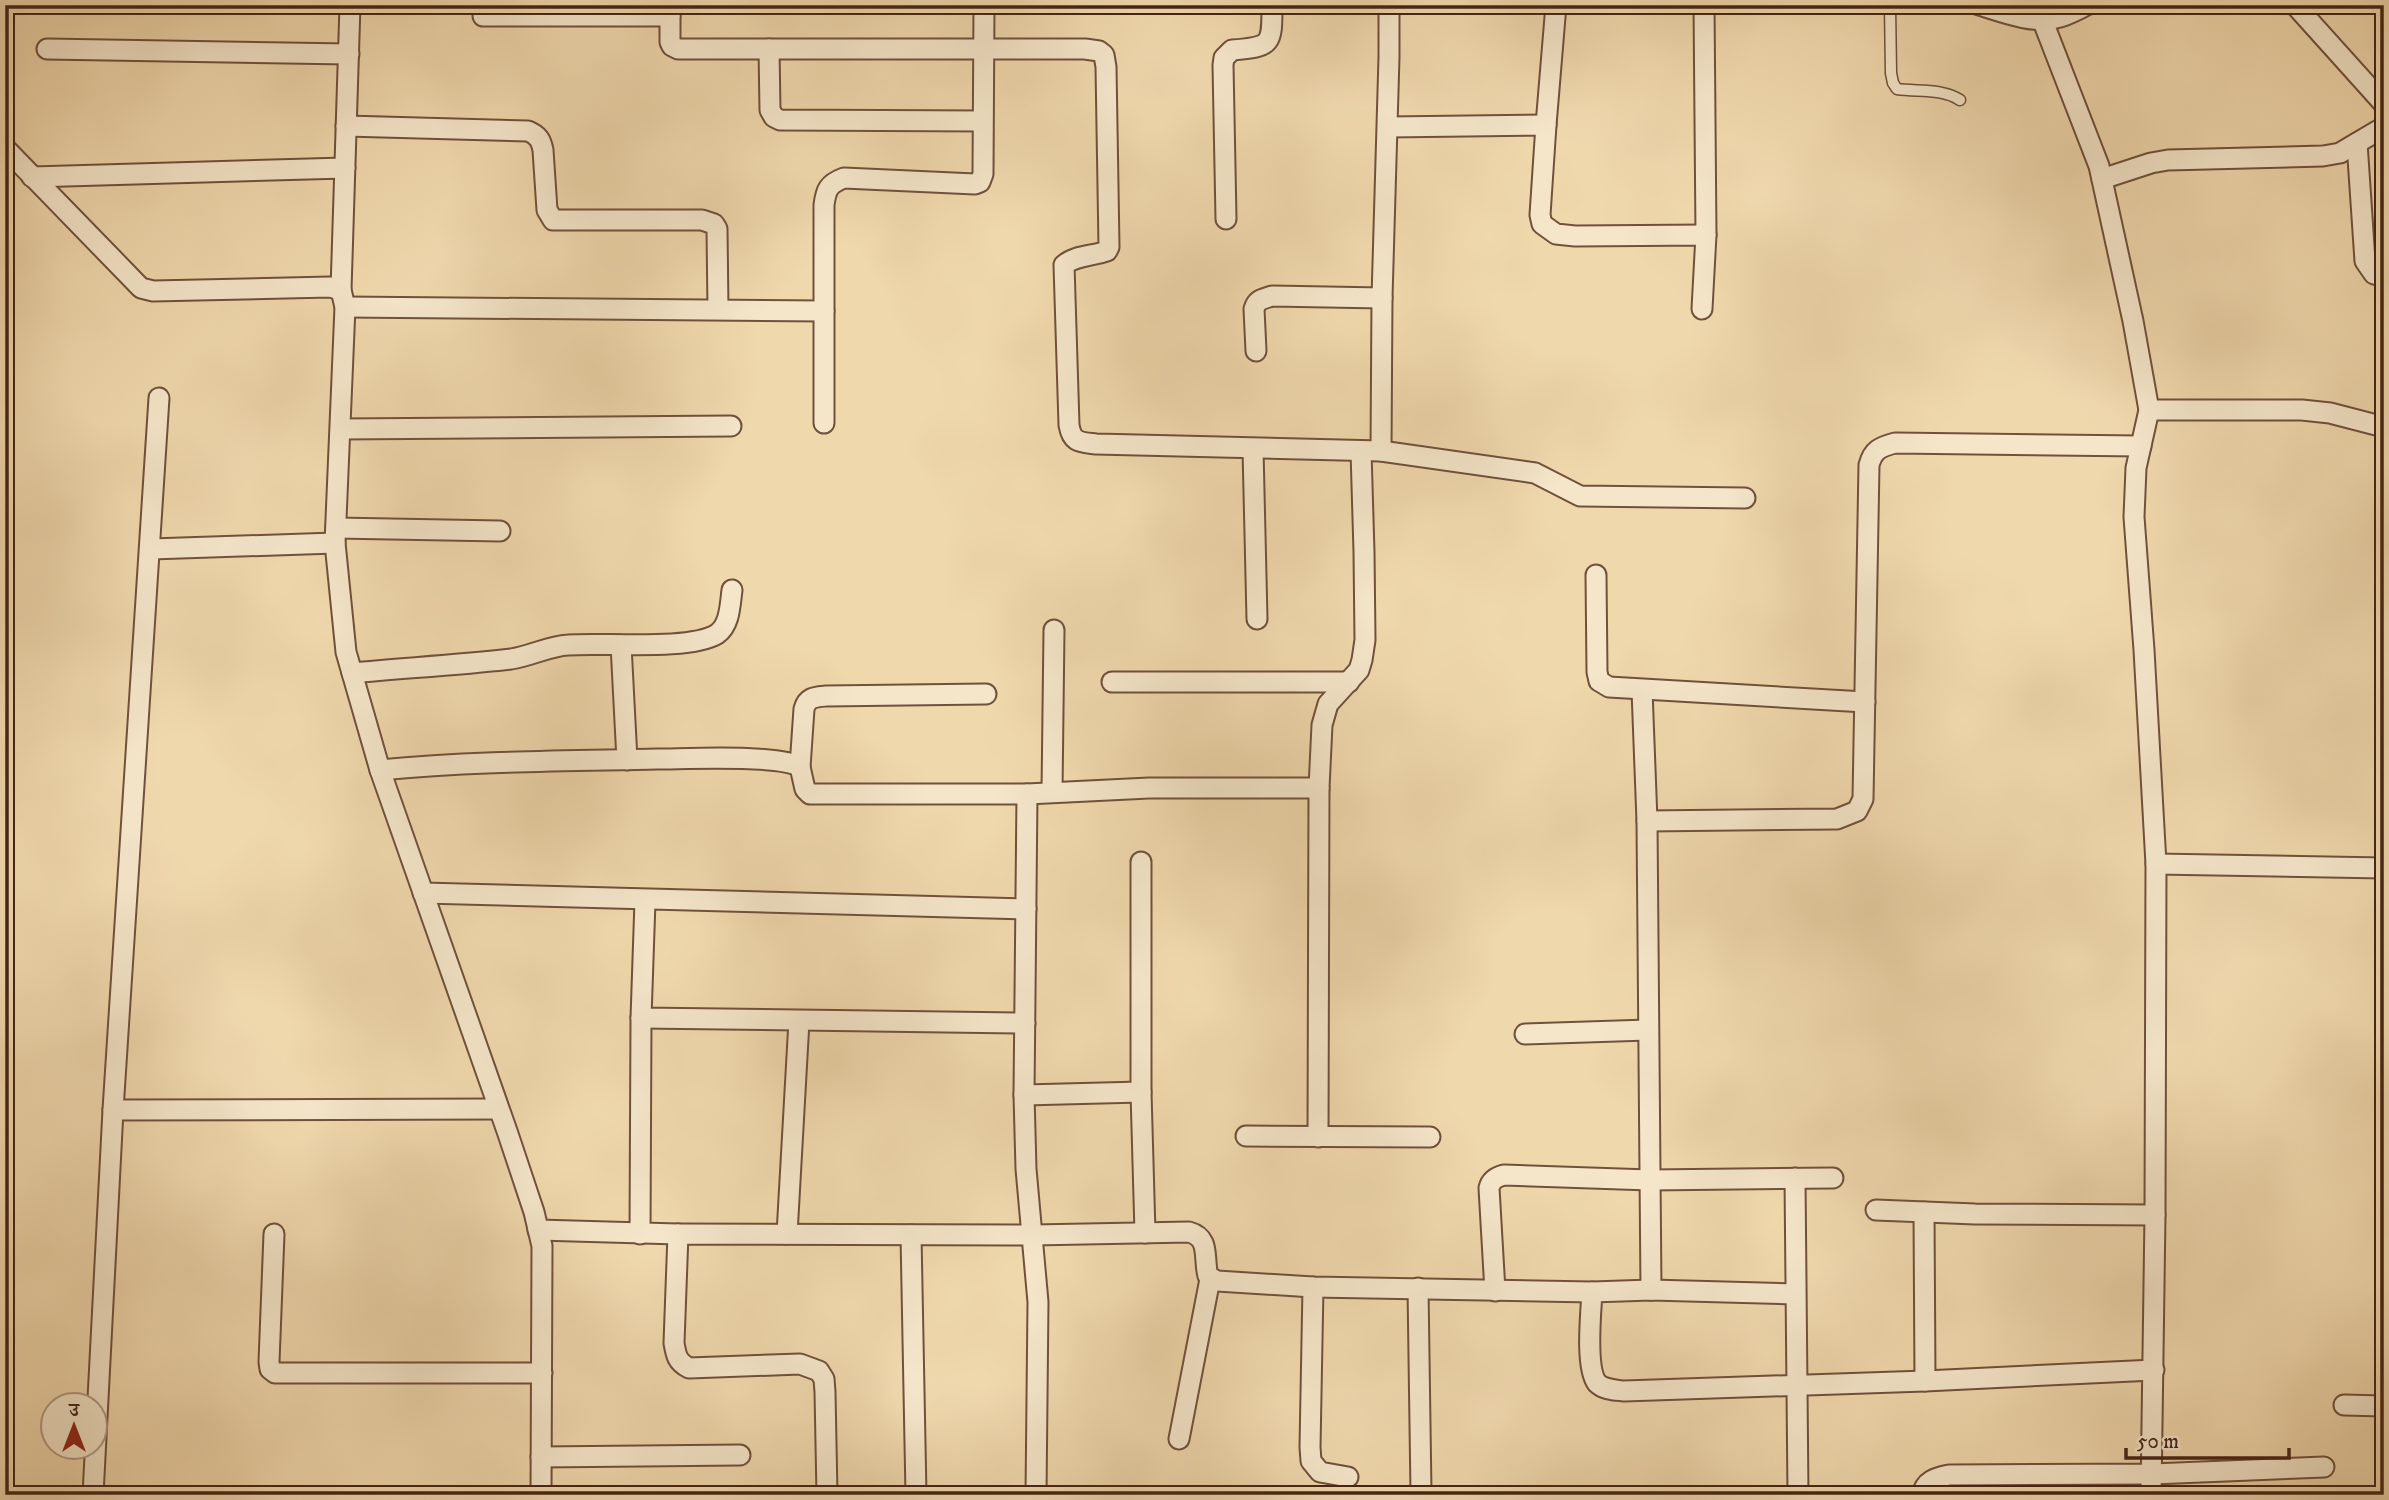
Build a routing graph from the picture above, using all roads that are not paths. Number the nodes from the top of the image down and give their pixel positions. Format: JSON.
{"nodes":[{"id":1,"x":350,"y":5,"type":"edge"},
{"id":2,"x":984,"y":5,"type":"edge"},
{"id":3,"x":1272,"y":5,"type":"edge"},
{"id":4,"x":1388,"y":5,"type":"edge"},
{"id":5,"x":1556,"y":5,"type":"edge"},
{"id":6,"x":1704,"y":5,"type":"edge"},
{"id":7,"x":1891,"y":5,"type":"edge"},
{"id":8,"x":2087,"y":5,"type":"edge"},
{"id":9,"x":1981,"y":6,"type":"edge"},
{"id":10,"x":2304,"y":8,"type":"edge"},
{"id":11,"x":670,"y":10,"type":"edge"},
{"id":12,"x":483,"y":16,"type":"dead end"},
{"id":13,"x":2042,"y":19,"type":"junction"},
{"id":14,"x":47,"y":49,"type":"dead end"},
{"id":15,"x":769,"y":49,"type":"junction"},
{"id":16,"x":983,"y":50,"type":"junction"},
{"id":17,"x":349,"y":54,"type":"junction"},
{"id":18,"x":1960,"y":100,"type":"dead end"},
{"id":19,"x":2384,"y":104,"type":"edge"},
{"id":20,"x":982,"y":121,"type":"junction"},
{"id":21,"x":1546,"y":125,"type":"junction"},
{"id":22,"x":346,"y":126,"type":"junction"},
{"id":23,"x":1388,"y":127,"type":"junction"},
{"id":24,"x":2384,"y":127,"type":"edge"},
{"id":25,"x":2357,"y":143,"type":"junction"},
{"id":26,"x":5,"y":148,"type":"edge"},
{"id":27,"x":345,"y":168,"type":"junction"},
{"id":28,"x":32,"y":177,"type":"junction"},
{"id":29,"x":2102,"y":179,"type":"junction"},
{"id":30,"x":1226,"y":219,"type":"dead end"},
{"id":31,"x":1706,"y":235,"type":"junction"},
{"id":32,"x":2384,"y":277,"type":"edge"},
{"id":33,"x":343,"y":298,"type":"junction"},
{"id":34,"x":1382,"y":298,"type":"junction"},
{"id":35,"x":718,"y":309,"type":"junction"},
{"id":36,"x":1702,"y":309,"type":"dead end"},
{"id":37,"x":824,"y":310,"type":"junction"},
{"id":38,"x":1256,"y":351,"type":"dead end"},
{"id":39,"x":159,"y":398,"type":"dead end"},
{"id":40,"x":2149,"y":410,"type":"junction"},
{"id":41,"x":824,"y":423,"type":"dead end"},
{"id":42,"x":731,"y":426,"type":"dead end"},
{"id":43,"x":2384,"y":427,"type":"edge"},
{"id":44,"x":341,"y":429,"type":"junction"},
{"id":45,"x":2141,"y":446,"type":"junction"},
{"id":46,"x":1253,"y":449,"type":"junction"},
{"id":47,"x":1371,"y":451,"type":"junction"},
{"id":48,"x":1745,"y":498,"type":"dead end"},
{"id":49,"x":500,"y":531,"type":"dead end"},
{"id":50,"x":335,"y":536,"type":"junction"},
{"id":51,"x":151,"y":549,"type":"junction"},
{"id":52,"x":1596,"y":575,"type":"dead end"},
{"id":53,"x":732,"y":590,"type":"dead end"},
{"id":54,"x":1257,"y":620,"type":"dead end"},
{"id":55,"x":1054,"y":630,"type":"dead end"},
{"id":56,"x":621,"y":645,"type":"junction"},
{"id":57,"x":352,"y":673,"type":"junction"},
{"id":58,"x":1112,"y":682,"type":"dead end"},
{"id":59,"x":1349,"y":682,"type":"junction"},
{"id":60,"x":1642,"y":690,"type":"junction"},
{"id":61,"x":986,"y":694,"type":"dead end"},
{"id":62,"x":1865,"y":702,"type":"junction"},
{"id":63,"x":627,"y":760,"type":"junction"},
{"id":64,"x":800,"y":767,"type":"junction"},
{"id":65,"x":380,"y":769,"type":"junction"},
{"id":66,"x":1319,"y":788,"type":"junction"},
{"id":67,"x":1052,"y":792,"type":"junction"},
{"id":68,"x":1027,"y":794,"type":"junction"},
{"id":69,"x":1647,"y":821,"type":"junction"},
{"id":70,"x":1141,"y":862,"type":"dead end"},
{"id":71,"x":2156,"y":864,"type":"junction"},
{"id":72,"x":2384,"y":868,"type":"edge"},
{"id":73,"x":423,"y":893,"type":"junction"},
{"id":74,"x":645,"y":901,"type":"junction"},
{"id":75,"x":1026,"y":909,"type":"junction"},
{"id":76,"x":641,"y":1018,"type":"junction"},
{"id":77,"x":799,"y":1021,"type":"junction"},
{"id":78,"x":1025,"y":1023,"type":"junction"},
{"id":79,"x":1648,"y":1030,"type":"junction"},
{"id":80,"x":1525,"y":1034,"type":"dead end"},
{"id":81,"x":1141,"y":1092,"type":"junction"},
{"id":82,"x":1024,"y":1096,"type":"junction"},
{"id":83,"x":498,"y":1109,"type":"junction"},
{"id":84,"x":113,"y":1110,"type":"junction"},
{"id":85,"x":1246,"y":1136,"type":"dead end"},
{"id":86,"x":1430,"y":1137,"type":"dead end"},
{"id":87,"x":1318,"y":1138,"type":"junction"},
{"id":88,"x":1796,"y":1178,"type":"junction"},
{"id":89,"x":1833,"y":1178,"type":"dead end"},
{"id":90,"x":1650,"y":1180,"type":"junction"},
{"id":91,"x":1876,"y":1210,"type":"dead end"},
{"id":92,"x":1924,"y":1212,"type":"junction"},
{"id":93,"x":2155,"y":1215,"type":"junction"},
{"id":94,"x":538,"y":1230,"type":"junction"},
{"id":95,"x":1145,"y":1233,"type":"junction"},
{"id":96,"x":274,"y":1234,"type":"dead end"},
{"id":97,"x":640,"y":1234,"type":"junction"},
{"id":98,"x":678,"y":1234,"type":"junction"},
{"id":99,"x":787,"y":1234,"type":"junction"},
{"id":100,"x":911,"y":1235,"type":"junction"},
{"id":101,"x":1032,"y":1236,"type":"junction"},
{"id":102,"x":1210,"y":1279,"type":"junction"},
{"id":103,"x":1313,"y":1287,"type":"junction"},
{"id":104,"x":1418,"y":1288,"type":"junction"},
{"id":105,"x":1651,"y":1290,"type":"junction"},
{"id":106,"x":1495,"y":1291,"type":"junction"},
{"id":107,"x":1592,"y":1292,"type":"junction"},
{"id":108,"x":1795,"y":1294,"type":"junction"},
{"id":109,"x":2154,"y":1370,"type":"junction"},
{"id":110,"x":542,"y":1373,"type":"junction"},
{"id":111,"x":1925,"y":1381,"type":"junction"},
{"id":112,"x":1796,"y":1386,"type":"junction"},
{"id":113,"x":2344,"y":1405,"type":"dead end"},
{"id":114,"x":2384,"y":1406,"type":"edge"},
{"id":115,"x":1180,"y":1439,"type":"dead end"},
{"id":116,"x":740,"y":1455,"type":"dead end"},
{"id":117,"x":541,"y":1457,"type":"junction"},
{"id":118,"x":2324,"y":1467,"type":"dead end"},
{"id":119,"x":2152,"y":1474,"type":"junction"},
{"id":120,"x":1348,"y":1477,"type":"dead end"},
{"id":121,"x":1421,"y":1493,"type":"dead end"},
{"id":122,"x":93,"y":1495,"type":"edge"},
{"id":123,"x":541,"y":1495,"type":"edge"},
{"id":124,"x":827,"y":1495,"type":"edge"},
{"id":125,"x":916,"y":1495,"type":"edge"},
{"id":126,"x":1036,"y":1495,"type":"edge"},
{"id":127,"x":1798,"y":1495,"type":"edge"},
{"id":128,"x":1922,"y":1495,"type":"edge"},
{"id":129,"x":2151,"y":1495,"type":"edge"}],
"edges":[{"from":1,"to":17,"type":"street"},
{"from":2,"to":16,"type":"street"},
{"from":3,"to":30,"type":"street"},
{"from":4,"to":23,"type":"street"},
{"from":5,"to":21,"type":"street"},
{"from":6,"to":31,"type":"street"},
{"from":7,"to":18,"type":"lane"},
{"from":8,"to":13,"type":"street"},
{"from":9,"to":13,"type":"street"},
{"from":10,"to":19,"type":"street"},
{"from":11,"to":12,"type":"street"},
{"from":11,"to":15,"type":"street"},
{"from":13,"to":29,"type":"street"},
{"from":14,"to":17,"type":"street"},
{"from":15,"to":16,"type":"street"},
{"from":15,"to":20,"type":"street"},
{"from":16,"to":20,"type":"street"},
{"from":16,"to":46,"type":"street"},
{"from":17,"to":22,"type":"street"},
{"from":20,"to":37,"type":"street"},
{"from":21,"to":23,"type":"street"},
{"from":21,"to":31,"type":"street"},
{"from":22,"to":27,"type":"street"},
{"from":22,"to":35,"type":"street"},
{"from":23,"to":34,"type":"street"},
{"from":24,"to":25,"type":"street"},
{"from":25,"to":29,"type":"street"},
{"from":25,"to":32,"type":"street"},
{"from":26,"to":28,"type":"street"},
{"from":27,"to":28,"type":"street"},
{"from":27,"to":33,"type":"street"},
{"from":28,"to":33,"type":"street"},
{"from":29,"to":40,"type":"street"},
{"from":31,"to":36,"type":"street"},
{"from":33,"to":35,"type":"street"},
{"from":33,"to":44,"type":"street"},
{"from":34,"to":38,"type":"street"},
{"from":34,"to":47,"type":"street"},
{"from":35,"to":37,"type":"street"},
{"from":37,"to":41,"type":"street"},
{"from":39,"to":51,"type":"street"},
{"from":40,"to":43,"type":"street"},
{"from":40,"to":45,"type":"street"},
{"from":42,"to":44,"type":"street"},
{"from":44,"to":50,"type":"street"},
{"from":45,"to":62,"type":"street"},
{"from":45,"to":71,"type":"street"},
{"from":46,"to":47,"type":"street"},
{"from":46,"to":54,"type":"street"},
{"from":47,"to":48,"type":"street"},
{"from":47,"to":59,"type":"street"},
{"from":49,"to":50,"type":"street"},
{"from":50,"to":51,"type":"street"},
{"from":50,"to":57,"type":"street"},
{"from":51,"to":84,"type":"street"},
{"from":52,"to":60,"type":"street"},
{"from":53,"to":56,"type":"street"},
{"from":55,"to":67,"type":"street"},
{"from":56,"to":57,"type":"street"},
{"from":56,"to":63,"type":"street"},
{"from":57,"to":65,"type":"street"},
{"from":58,"to":59,"type":"street"},
{"from":59,"to":66,"type":"street"},
{"from":60,"to":62,"type":"street"},
{"from":60,"to":69,"type":"street"},
{"from":61,"to":64,"type":"street"},
{"from":62,"to":69,"type":"street"},
{"from":63,"to":64,"type":"street"},
{"from":63,"to":65,"type":"street"},
{"from":64,"to":68,"type":"street"},
{"from":65,"to":73,"type":"street"},
{"from":66,"to":67,"type":"street"},
{"from":66,"to":87,"type":"street"},
{"from":67,"to":68,"type":"street"},
{"from":68,"to":75,"type":"street"},
{"from":69,"to":79,"type":"street"},
{"from":70,"to":81,"type":"street"},
{"from":71,"to":72,"type":"street"},
{"from":71,"to":93,"type":"street"},
{"from":73,"to":74,"type":"street"},
{"from":73,"to":83,"type":"street"},
{"from":74,"to":75,"type":"street"},
{"from":74,"to":76,"type":"street"},
{"from":75,"to":78,"type":"street"},
{"from":76,"to":77,"type":"street"},
{"from":76,"to":97,"type":"street"},
{"from":77,"to":78,"type":"street"},
{"from":77,"to":99,"type":"street"},
{"from":78,"to":82,"type":"street"},
{"from":79,"to":80,"type":"street"},
{"from":79,"to":90,"type":"street"},
{"from":81,"to":82,"type":"street"},
{"from":81,"to":95,"type":"street"},
{"from":82,"to":101,"type":"street"},
{"from":83,"to":84,"type":"street"},
{"from":83,"to":94,"type":"street"},
{"from":84,"to":122,"type":"street"},
{"from":85,"to":87,"type":"street"},
{"from":86,"to":87,"type":"street"},
{"from":88,"to":89,"type":"street"},
{"from":88,"to":90,"type":"street"},
{"from":88,"to":108,"type":"street"},
{"from":90,"to":105,"type":"street"},
{"from":90,"to":106,"type":"street"},
{"from":91,"to":92,"type":"street"},
{"from":92,"to":93,"type":"street"},
{"from":92,"to":111,"type":"street"},
{"from":93,"to":109,"type":"street"},
{"from":94,"to":97,"type":"street"},
{"from":94,"to":110,"type":"street"},
{"from":95,"to":101,"type":"street"},
{"from":95,"to":102,"type":"street"},
{"from":96,"to":110,"type":"street"},
{"from":97,"to":98,"type":"street"},
{"from":98,"to":99,"type":"street"},
{"from":98,"to":124,"type":"street"},
{"from":99,"to":100,"type":"street"},
{"from":100,"to":101,"type":"street"},
{"from":100,"to":125,"type":"street"},
{"from":101,"to":126,"type":"street"},
{"from":102,"to":103,"type":"street"},
{"from":102,"to":115,"type":"street"},
{"from":103,"to":104,"type":"street"},
{"from":103,"to":120,"type":"street"},
{"from":104,"to":106,"type":"street"},
{"from":104,"to":121,"type":"street"},
{"from":105,"to":107,"type":"street"},
{"from":105,"to":108,"type":"street"},
{"from":106,"to":107,"type":"street"},
{"from":107,"to":112,"type":"street"},
{"from":108,"to":112,"type":"street"},
{"from":109,"to":111,"type":"street"},
{"from":109,"to":119,"type":"street"},
{"from":110,"to":117,"type":"street"},
{"from":111,"to":112,"type":"street"},
{"from":112,"to":127,"type":"street"},
{"from":113,"to":114,"type":"street"},
{"from":116,"to":117,"type":"street"},
{"from":117,"to":123,"type":"street"},
{"from":118,"to":119,"type":"street"},
{"from":119,"to":128,"type":"street"},
{"from":119,"to":129,"type":"street"}]}
